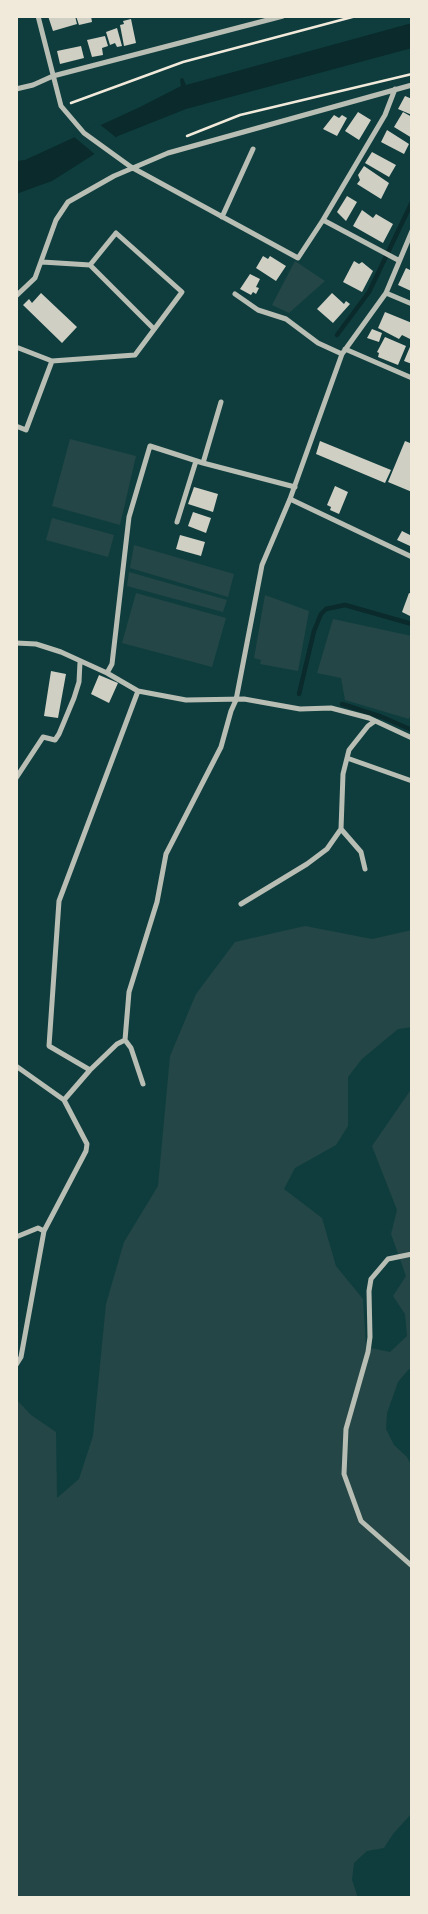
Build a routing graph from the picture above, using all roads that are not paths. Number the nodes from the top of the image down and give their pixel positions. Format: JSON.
{"nodes":[{"id":1,"x":38,"y":16,"type":"edge"},
{"id":2,"x":283,"y":16,"type":"edge"},
{"id":3,"x":53,"y":76,"type":"junction"},
{"id":4,"x":412,"y":85,"type":"edge"},
{"id":5,"x":16,"y":89,"type":"edge"},
{"id":6,"x":395,"y":89,"type":"junction"},
{"id":7,"x":253,"y":149,"type":"dead end"},
{"id":8,"x":131,"y":168,"type":"junction"},
{"id":9,"x":222,"y":217,"type":"junction"},
{"id":10,"x":324,"y":220,"type":"junction"},
{"id":11,"x":412,"y":231,"type":"edge"},
{"id":12,"x":398,"y":260,"type":"junction"},
{"id":13,"x":42,"y":262,"type":"junction"},
{"id":14,"x":90,"y":265,"type":"junction"},
{"id":15,"x":386,"y":293,"type":"junction"},
{"id":16,"x":235,"y":294,"type":"dead end"},
{"id":17,"x":16,"y":296,"type":"edge"},
{"id":18,"x":412,"y":304,"type":"edge"},
{"id":19,"x":154,"y":328,"type":"junction"},
{"id":20,"x":16,"y":347,"type":"edge"},
{"id":21,"x":343,"y":352,"type":"junction"},
{"id":22,"x":52,"y":360,"type":"junction"},
{"id":23,"x":412,"y":378,"type":"edge"},
{"id":24,"x":221,"y":402,"type":"dead end"},
{"id":25,"x":16,"y":426,"type":"edge"},
{"id":26,"x":196,"y":461,"type":"junction"},
{"id":27,"x":203,"y":463,"type":"junction"},
{"id":28,"x":294,"y":487,"type":"junction"},
{"id":29,"x":290,"y":499,"type":"junction"},
{"id":30,"x":177,"y":522,"type":"dead end"},
{"id":31,"x":412,"y":557,"type":"edge"},
{"id":32,"x":16,"y":643,"type":"edge"},
{"id":33,"x":80,"y":662,"type":"junction"},
{"id":34,"x":107,"y":674,"type":"junction"},
{"id":35,"x":138,"y":691,"type":"junction"},
{"id":36,"x":236,"y":700,"type":"junction"},
{"id":37,"x":375,"y":721,"type":"junction"},
{"id":38,"x":412,"y":738,"type":"edge"},
{"id":39,"x":347,"y":758,"type":"junction"},
{"id":40,"x":16,"y":778,"type":"edge"},
{"id":41,"x":412,"y":781,"type":"edge"},
{"id":42,"x":342,"y":829,"type":"junction"},
{"id":43,"x":365,"y":869,"type":"dead end"},
{"id":44,"x":241,"y":904,"type":"dead end"},
{"id":45,"x":125,"y":1040,"type":"junction"},
{"id":46,"x":16,"y":1066,"type":"edge"},
{"id":47,"x":90,"y":1070,"type":"junction"},
{"id":48,"x":143,"y":1084,"type":"dead end"},
{"id":49,"x":64,"y":1100,"type":"junction"},
{"id":50,"x":44,"y":1231,"type":"junction"},
{"id":51,"x":16,"y":1238,"type":"edge"},
{"id":52,"x":412,"y":1254,"type":"edge"},
{"id":53,"x":16,"y":1365,"type":"edge"},
{"id":54,"x":412,"y":1566,"type":"edge"}],
"edges":[{"from":1,"to":3,"type":"street"},
{"from":2,"to":3,"type":"street"},
{"from":3,"to":5,"type":"street"},
{"from":3,"to":8,"type":"street"},
{"from":4,"to":6,"type":"street"},
{"from":6,"to":8,"type":"street"},
{"from":6,"to":10,"type":"street"},
{"from":7,"to":9,"type":"street"},
{"from":8,"to":9,"type":"street"},
{"from":8,"to":13,"type":"street"},
{"from":9,"to":10,"type":"street"},
{"from":10,"to":12,"type":"street"},
{"from":11,"to":12,"type":"street"},
{"from":12,"to":15,"type":"street"},
{"from":13,"to":14,"type":"street"},
{"from":13,"to":17,"type":"street"},
{"from":14,"to":19,"type":"street"},
{"from":14,"to":19,"type":"street"},
{"from":15,"to":18,"type":"street"},
{"from":15,"to":21,"type":"street"},
{"from":16,"to":21,"type":"street"},
{"from":19,"to":22,"type":"street"},
{"from":20,"to":22,"type":"street"},
{"from":21,"to":23,"type":"street"},
{"from":21,"to":28,"type":"street"},
{"from":22,"to":25,"type":"street"},
{"from":24,"to":27,"type":"street"},
{"from":26,"to":27,"type":"street"},
{"from":26,"to":30,"type":"street"},
{"from":26,"to":34,"type":"street"},
{"from":27,"to":28,"type":"street"},
{"from":28,"to":29,"type":"street"},
{"from":29,"to":31,"type":"street"},
{"from":29,"to":36,"type":"street"},
{"from":32,"to":33,"type":"street"},
{"from":33,"to":34,"type":"street"},
{"from":33,"to":40,"type":"street"},
{"from":34,"to":35,"type":"street"},
{"from":35,"to":36,"type":"street"},
{"from":35,"to":47,"type":"street"},
{"from":36,"to":37,"type":"street"},
{"from":36,"to":45,"type":"street"},
{"from":37,"to":38,"type":"street"},
{"from":37,"to":39,"type":"street"},
{"from":39,"to":41,"type":"street"},
{"from":39,"to":42,"type":"street"},
{"from":42,"to":43,"type":"street"},
{"from":42,"to":44,"type":"street"},
{"from":45,"to":47,"type":"street"},
{"from":45,"to":48,"type":"street"},
{"from":46,"to":49,"type":"street"},
{"from":47,"to":49,"type":"street"},
{"from":49,"to":50,"type":"street"},
{"from":50,"to":51,"type":"street"},
{"from":50,"to":53,"type":"street"},
{"from":52,"to":54,"type":"street"}]}
